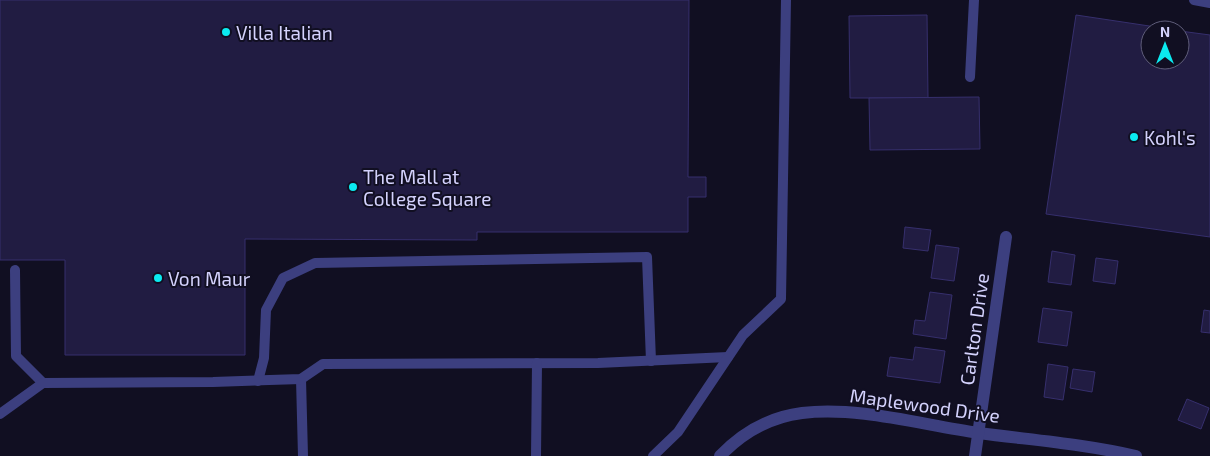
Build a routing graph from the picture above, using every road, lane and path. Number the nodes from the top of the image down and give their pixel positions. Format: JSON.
{"nodes":[{"id":1,"x":786,"y":0,"type":"edge"},
{"id":2,"x":974,"y":0,"type":"edge"},
{"id":3,"x":1194,"y":0,"type":"edge"},
{"id":4,"x":1210,"y":3,"type":"edge"},
{"id":5,"x":970,"y":77,"type":"dead end"},
{"id":6,"x":1006,"y":237,"type":"dead end"},
{"id":7,"x":15,"y":270,"type":"dead end"},
{"id":8,"x":728,"y":357,"type":"junction"},
{"id":9,"x":651,"y":361,"type":"junction"},
{"id":10,"x":537,"y":363,"type":"junction"},
{"id":11,"x":301,"y":378,"type":"junction"},
{"id":12,"x":258,"y":381,"type":"junction"},
{"id":13,"x":43,"y":383,"type":"junction"},
{"id":14,"x":0,"y":414,"type":"edge"},
{"id":15,"x":978,"y":433,"type":"junction"},
{"id":16,"x":302,"y":456,"type":"edge"},
{"id":17,"x":536,"y":456,"type":"edge"},
{"id":18,"x":654,"y":456,"type":"edge"},
{"id":19,"x":720,"y":456,"type":"edge"},
{"id":20,"x":975,"y":456,"type":"edge"},
{"id":21,"x":1136,"y":456,"type":"edge"}],
"edges":[{"from":1,"to":8,"type":"lane"},
{"from":2,"to":5,"type":"lane"},
{"from":3,"to":4,"type":"lane"},
{"from":6,"to":15,"type":"street","name":"Carlton Drive"},
{"from":7,"to":13,"type":"lane"},
{"from":8,"to":9,"type":"lane"},
{"from":8,"to":18,"type":"lane"},
{"from":9,"to":10,"type":"lane"},
{"from":9,"to":12,"type":"lane"},
{"from":10,"to":11,"type":"lane"},
{"from":10,"to":17,"type":"lane"},
{"from":11,"to":12,"type":"lane"},
{"from":11,"to":16,"type":"lane"},
{"from":12,"to":13,"type":"lane"},
{"from":13,"to":14,"type":"lane"},
{"from":15,"to":19,"type":"street","name":"Maplewood Drive"},
{"from":15,"to":20,"type":"street","name":"Carlton Drive"},
{"from":15,"to":21,"type":"street","name":"Maplewood Drive"}]}
